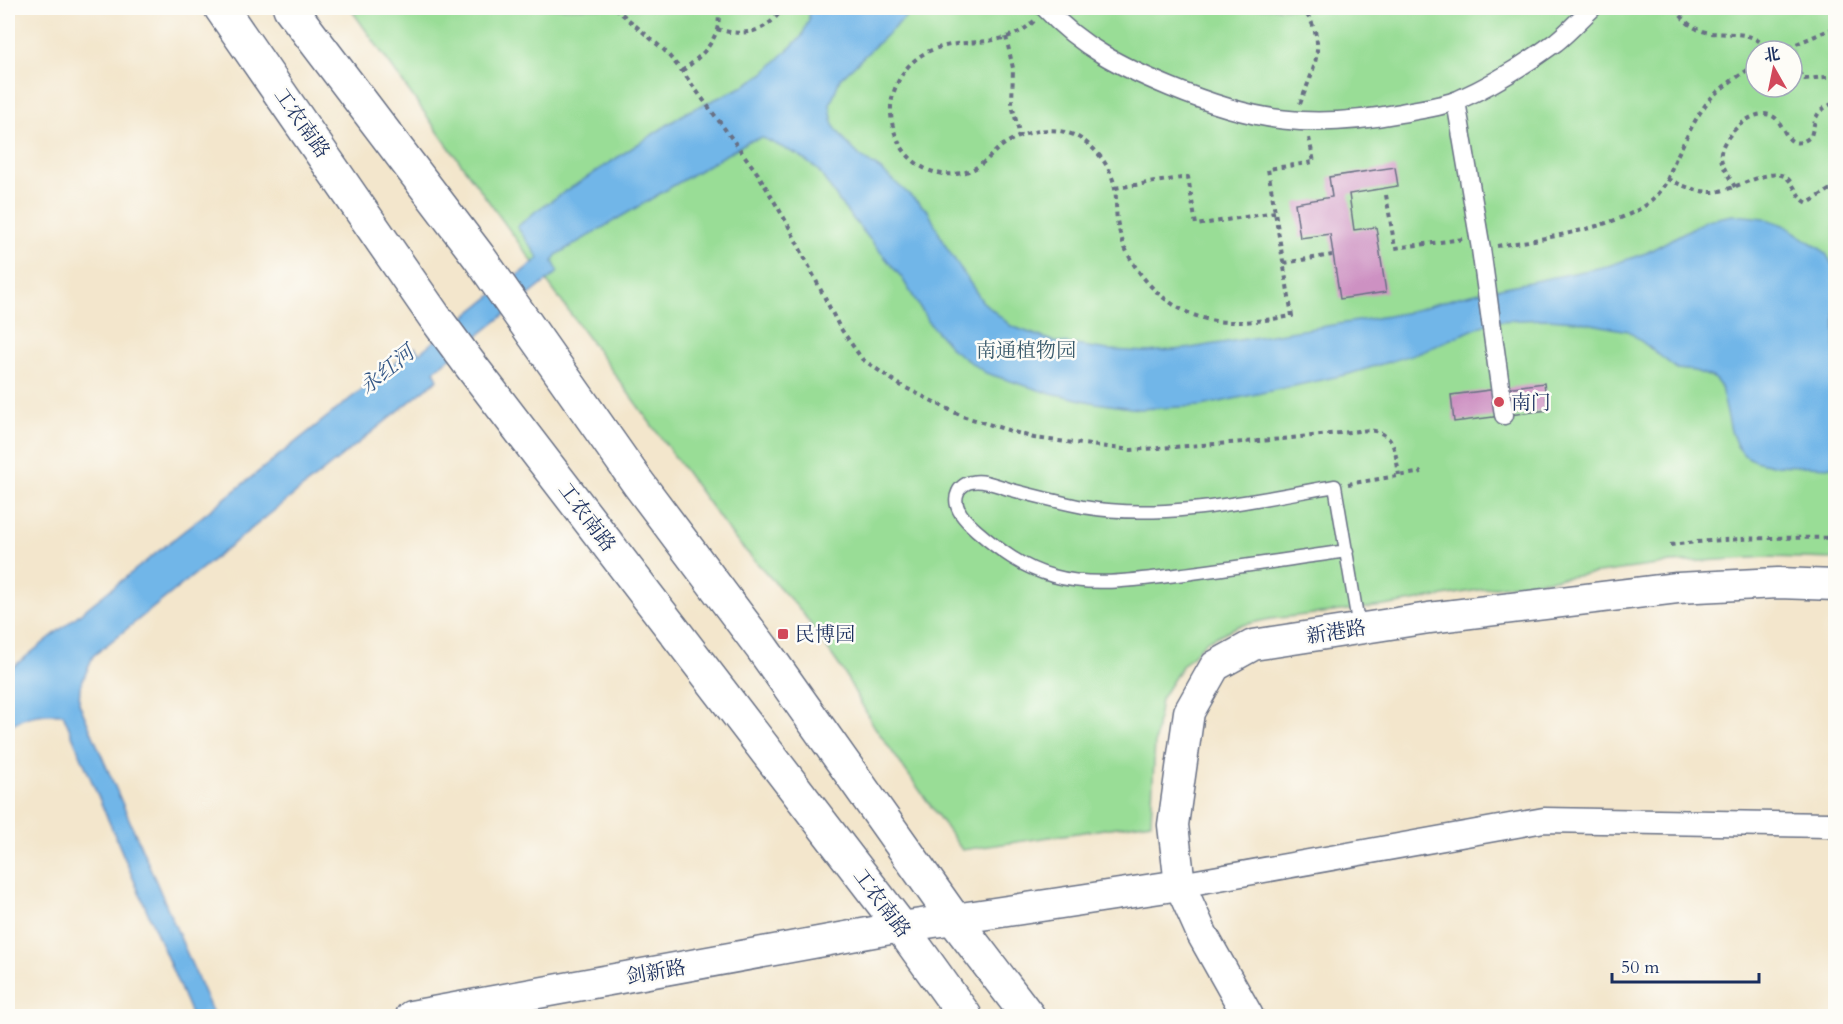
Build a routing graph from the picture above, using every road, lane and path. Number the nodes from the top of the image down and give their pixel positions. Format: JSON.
{"nodes":[{"id":1,"x":221,"y":8,"type":"edge"},
{"id":2,"x":290,"y":8,"type":"edge"},
{"id":3,"x":615,"y":8,"type":"edge"},
{"id":4,"x":718,"y":8,"type":"edge"},
{"id":5,"x":783,"y":8,"type":"edge"},
{"id":6,"x":1302,"y":8,"type":"edge"},
{"id":7,"x":1592,"y":8,"type":"edge"},
{"id":8,"x":1676,"y":8,"type":"edge"},
{"id":9,"x":1042,"y":10,"type":"edge"},
{"id":10,"x":1836,"y":27,"type":"edge"},
{"id":11,"x":717,"y":29,"type":"junction"},
{"id":12,"x":1006,"y":37,"type":"junction"},
{"id":13,"x":1756,"y":39,"type":"edge"},
{"id":14,"x":1804,"y":41,"type":"edge"},
{"id":15,"x":682,"y":71,"type":"junction"},
{"id":16,"x":1744,"y":73,"type":"edge"},
{"id":17,"x":1836,"y":76,"type":"edge"},
{"id":18,"x":1804,"y":78,"type":"edge"},
{"id":19,"x":1456,"y":101,"type":"junction"},
{"id":20,"x":1836,"y":102,"type":"edge"},
{"id":21,"x":1302,"y":122,"type":"junction"},
{"id":22,"x":1020,"y":136,"type":"junction"},
{"id":23,"x":1667,"y":179,"type":"junction"},
{"id":24,"x":1735,"y":187,"type":"junction"},
{"id":25,"x":1115,"y":188,"type":"junction"},
{"id":26,"x":1836,"y":189,"type":"edge"},
{"id":27,"x":1386,"y":195,"type":"dead end"},
{"id":28,"x":1275,"y":212,"type":"junction"},
{"id":29,"x":1480,"y":243,"type":"junction"},
{"id":30,"x":1332,"y":255,"type":"dead end"},
{"id":31,"x":1284,"y":263,"type":"junction"},
{"id":32,"x":1504,"y":415,"type":"dead end"},
{"id":33,"x":1422,"y":472,"type":"dead end"},
{"id":34,"x":1398,"y":475,"type":"junction"},
{"id":35,"x":1335,"y":486,"type":"junction"},
{"id":36,"x":1836,"y":538,"type":"edge"},
{"id":37,"x":1670,"y":545,"type":"dead end"},
{"id":38,"x":1347,"y":551,"type":"dead end"},
{"id":39,"x":1836,"y":585,"type":"edge"},
{"id":40,"x":1359,"y":628,"type":"junction"},
{"id":41,"x":1836,"y":826,"type":"edge"},
{"id":42,"x":1180,"y":885,"type":"junction"},
{"id":43,"x":954,"y":919,"type":"junction"},
{"id":44,"x":901,"y":927,"type":"junction"},
{"id":45,"x":411,"y":1017,"type":"edge"},
{"id":46,"x":965,"y":1017,"type":"edge"},
{"id":47,"x":1028,"y":1017,"type":"edge"},
{"id":48,"x":1248,"y":1017,"type":"edge"}],
"edges":[{"from":1,"to":44,"type":"main road","name":"工农南路"},
{"from":2,"to":43,"type":"main road"},
{"from":3,"to":15,"type":"path"},
{"from":4,"to":11,"type":"path"},
{"from":5,"to":11,"type":"path"},
{"from":6,"to":21,"type":"path"},
{"from":7,"to":19,"type":"street"},
{"from":8,"to":13,"type":"path"},
{"from":9,"to":12,"type":"path"},
{"from":9,"to":21,"type":"street"},
{"from":10,"to":14,"type":"path"},
{"from":11,"to":15,"type":"path"},
{"from":12,"to":22,"type":"path"},
{"from":12,"to":22,"type":"path"},
{"from":15,"to":34,"type":"path"},
{"from":16,"to":23,"type":"path"},
{"from":17,"to":18,"type":"path"},
{"from":19,"to":21,"type":"street"},
{"from":19,"to":29,"type":"street"},
{"from":20,"to":24,"type":"path"},
{"from":21,"to":28,"type":"path"},
{"from":22,"to":25,"type":"path"},
{"from":23,"to":24,"type":"path"},
{"from":23,"to":29,"type":"path"},
{"from":24,"to":26,"type":"path"},
{"from":25,"to":28,"type":"path"},
{"from":25,"to":31,"type":"path"},
{"from":27,"to":29,"type":"path"},
{"from":28,"to":31,"type":"path"},
{"from":29,"to":32,"type":"street"},
{"from":30,"to":31,"type":"path"},
{"from":33,"to":34,"type":"path"},
{"from":34,"to":35,"type":"path"},
{"from":35,"to":38,"type":"lane"},
{"from":35,"to":40,"type":"lane"},
{"from":36,"to":37,"type":"path"},
{"from":39,"to":40,"type":"street","name":"新港路"},
{"from":40,"to":42,"type":"street","name":"新港路"},
{"from":41,"to":42,"type":"street"},
{"from":42,"to":43,"type":"street","name":"剑新路"},
{"from":42,"to":48,"type":"street","name":"新港路"},
{"from":43,"to":44,"type":"street","name":"剑新路"},
{"from":43,"to":47,"type":"main road"},
{"from":44,"to":45,"type":"street","name":"剑新路"},
{"from":44,"to":46,"type":"main road","name":"工农南路"}]}
